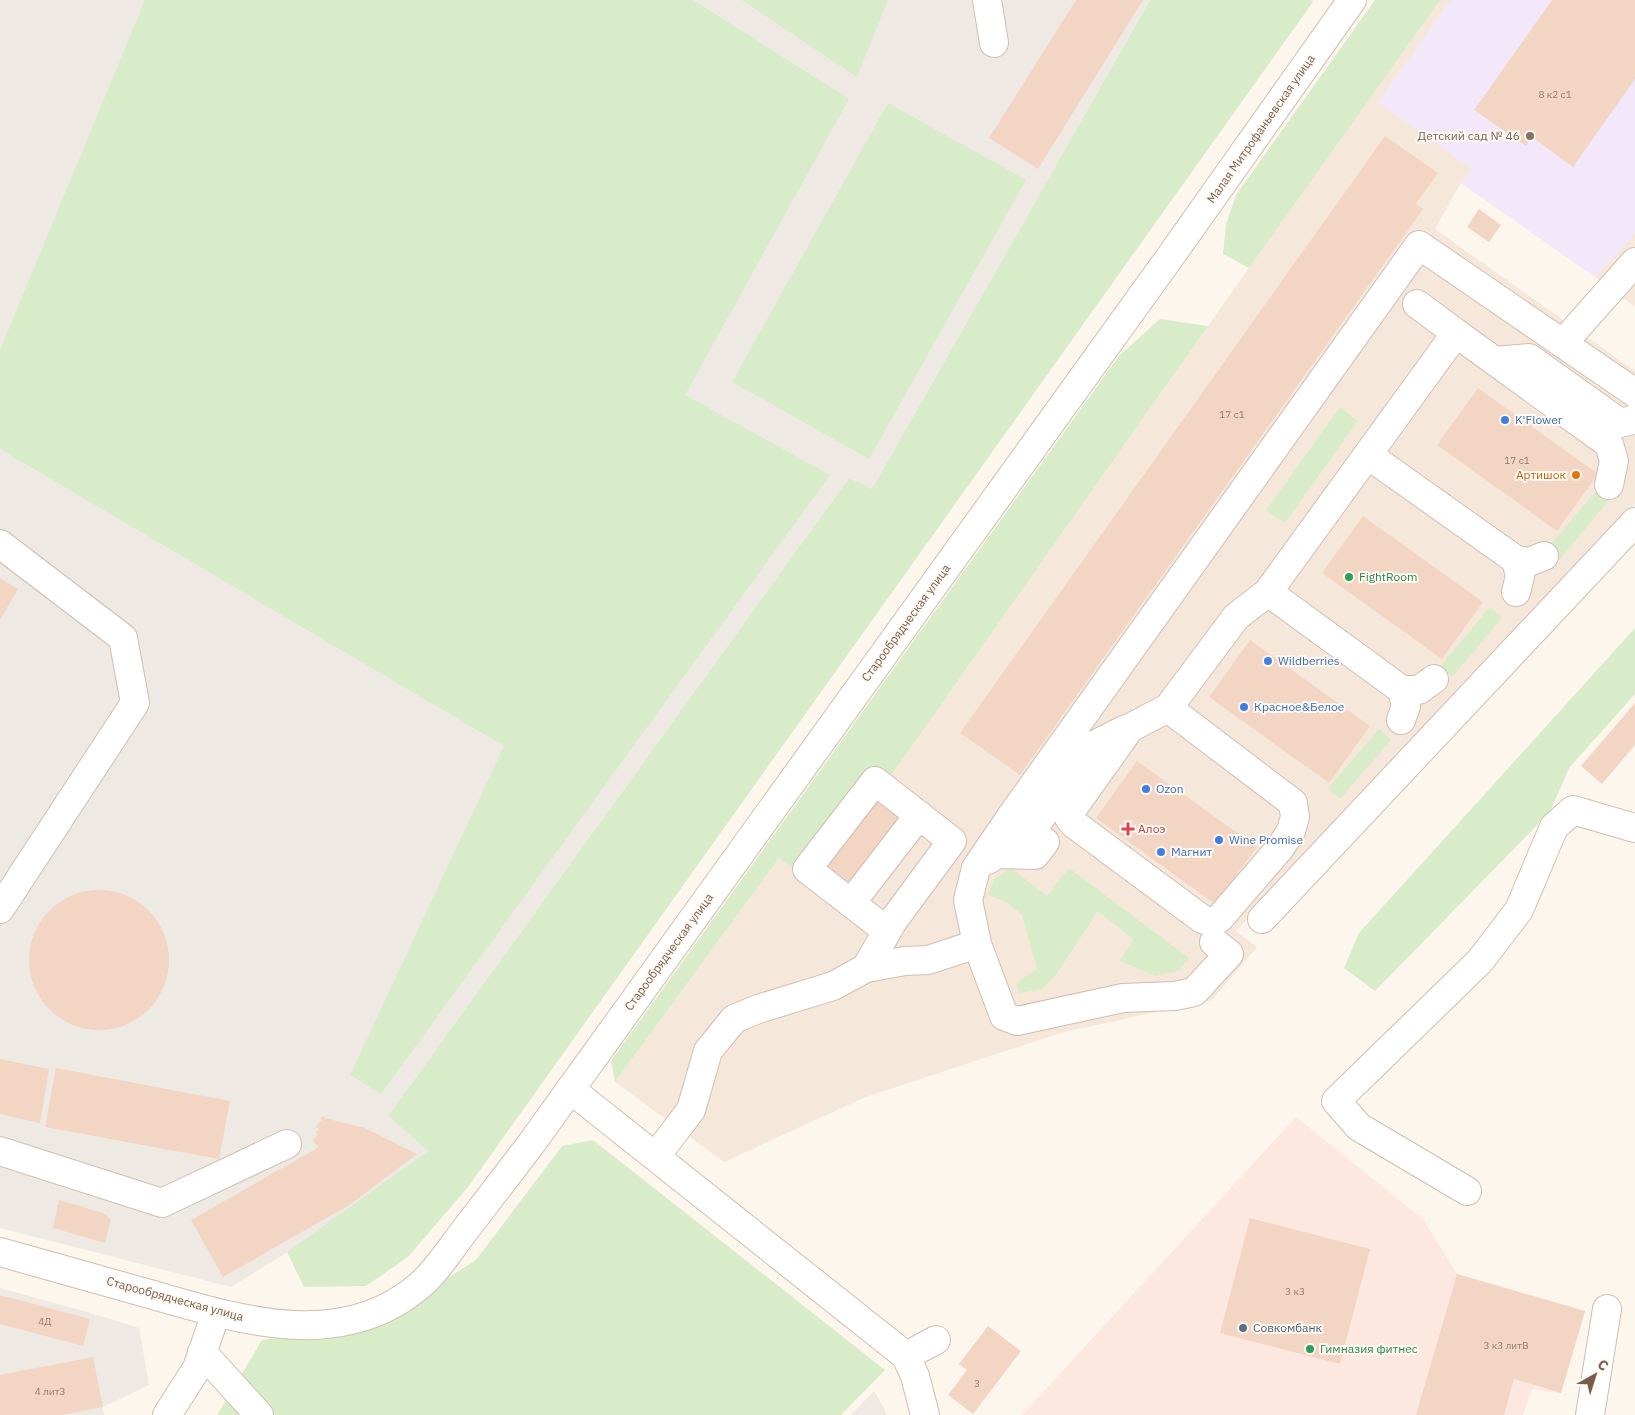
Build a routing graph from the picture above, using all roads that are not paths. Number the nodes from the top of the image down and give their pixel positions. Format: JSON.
{"nodes":[{"id":1,"x":987,"y":0,"type":"edge"},
{"id":2,"x":1352,"y":0,"type":"edge"},
{"id":3,"x":994,"y":43,"type":"dead end"},
{"id":4,"x":1170,"y":258,"type":"joint"},
{"id":5,"x":1635,"y":262,"type":"edge"},
{"id":6,"x":1417,"y":304,"type":"dead end"},
{"id":7,"x":1456,"y":333,"type":"junction"},
{"id":8,"x":1563,"y":343,"type":"junction"},
{"id":9,"x":1495,"y":361,"type":"junction"},
{"id":10,"x":1635,"y":394,"type":"edge"},
{"id":11,"x":1635,"y":418,"type":"edge"},
{"id":12,"x":1368,"y":455,"type":"junction"},
{"id":13,"x":1609,"y":485,"type":"dead end"},
{"id":14,"x":1635,"y":522,"type":"edge"},
{"id":15,"x":0,"y":544,"type":"edge"},
{"id":16,"x":1544,"y":556,"type":"dead end"},
{"id":17,"x":1516,"y":560,"type":"junction"},
{"id":18,"x":1268,"y":592,"type":"junction"},
{"id":19,"x":1516,"y":592,"type":"dead end"},
{"id":20,"x":1434,"y":679,"type":"dead end"},
{"id":21,"x":1402,"y":690,"type":"junction"},
{"id":22,"x":1168,"y":708,"type":"junction"},
{"id":23,"x":1401,"y":720,"type":"dead end"},
{"id":24,"x":1130,"y":728,"type":"junction"},
{"id":25,"x":919,"y":815,"type":"junction"},
{"id":26,"x":1635,"y":828,"type":"edge"},
{"id":27,"x":1045,"y":842,"type":"dead end"},
{"id":28,"x":987,"y":861,"type":"junction"},
{"id":29,"x":851,"y":903,"type":"junction"},
{"id":30,"x":0,"y":910,"type":"edge"},
{"id":31,"x":1262,"y":919,"type":"dead end"},
{"id":32,"x":887,"y":931,"type":"junction"},
{"id":33,"x":1214,"y":942,"type":"dead end"},
{"id":34,"x":977,"y":944,"type":"junction"},
{"id":35,"x":866,"y":968,"type":"junction"},
{"id":36,"x":570,"y":1089,"type":"junction"},
{"id":37,"x":287,"y":1144,"type":"dead end"},
{"id":38,"x":0,"y":1151,"type":"edge"},
{"id":39,"x":656,"y":1156,"type":"junction"},
{"id":40,"x":1467,"y":1191,"type":"dead end"},
{"id":41,"x":0,"y":1252,"type":"edge"},
{"id":42,"x":1607,"y":1309,"type":"dead end"},
{"id":43,"x":216,"y":1312,"type":"junction"},
{"id":44,"x":936,"y":1340,"type":"dead end"},
{"id":45,"x":202,"y":1352,"type":"junction"},
{"id":46,"x":906,"y":1356,"type":"junction"},
{"id":47,"x":923,"y":1414,"type":"edge"},
{"id":48,"x":167,"y":1415,"type":"edge"},
{"id":49,"x":259,"y":1415,"type":"edge"},
{"id":50,"x":1590,"y":1415,"type":"edge"}],
"edges":[{"from":1,"to":3,"type":"street"},
{"from":2,"to":4,"type":"street","name":"Малая Митрофаньевская улица"},
{"from":4,"to":36,"type":"street","name":"Старообрядческая улица"},
{"from":5,"to":8,"type":"street"},
{"from":6,"to":7,"type":"street"},
{"from":7,"to":9,"type":"street"},
{"from":7,"to":12,"type":"street"},
{"from":8,"to":10,"type":"street"},
{"from":8,"to":28,"type":"street"},
{"from":9,"to":11,"type":"street"},
{"from":9,"to":13,"type":"street"},
{"from":12,"to":17,"type":"street"},
{"from":12,"to":18,"type":"street"},
{"from":14,"to":31,"type":"street"},
{"from":15,"to":30,"type":"street"},
{"from":16,"to":17,"type":"street"},
{"from":17,"to":19,"type":"street"},
{"from":18,"to":21,"type":"street"},
{"from":18,"to":22,"type":"street"},
{"from":20,"to":21,"type":"street"},
{"from":21,"to":23,"type":"street"},
{"from":22,"to":24,"type":"street"},
{"from":22,"to":24,"type":"street"},
{"from":24,"to":28,"type":"street"},
{"from":25,"to":29,"type":"street"},
{"from":25,"to":29,"type":"street"},
{"from":25,"to":32,"type":"street"},
{"from":26,"to":40,"type":"street"},
{"from":27,"to":28,"type":"street"},
{"from":28,"to":34,"type":"street"},
{"from":29,"to":32,"type":"street"},
{"from":32,"to":35,"type":"street"},
{"from":33,"to":34,"type":"street"},
{"from":34,"to":35,"type":"street"},
{"from":35,"to":39,"type":"street"},
{"from":36,"to":39,"type":"street"},
{"from":36,"to":43,"type":"street","name":"Старообрядческая улица"},
{"from":37,"to":38,"type":"street"},
{"from":39,"to":46,"type":"street"},
{"from":41,"to":43,"type":"street","name":"Старообрядческая улица"},
{"from":42,"to":50,"type":"street"},
{"from":43,"to":45,"type":"street"},
{"from":44,"to":46,"type":"street"},
{"from":45,"to":48,"type":"street"},
{"from":45,"to":49,"type":"street"},
{"from":46,"to":47,"type":"street"}]}
